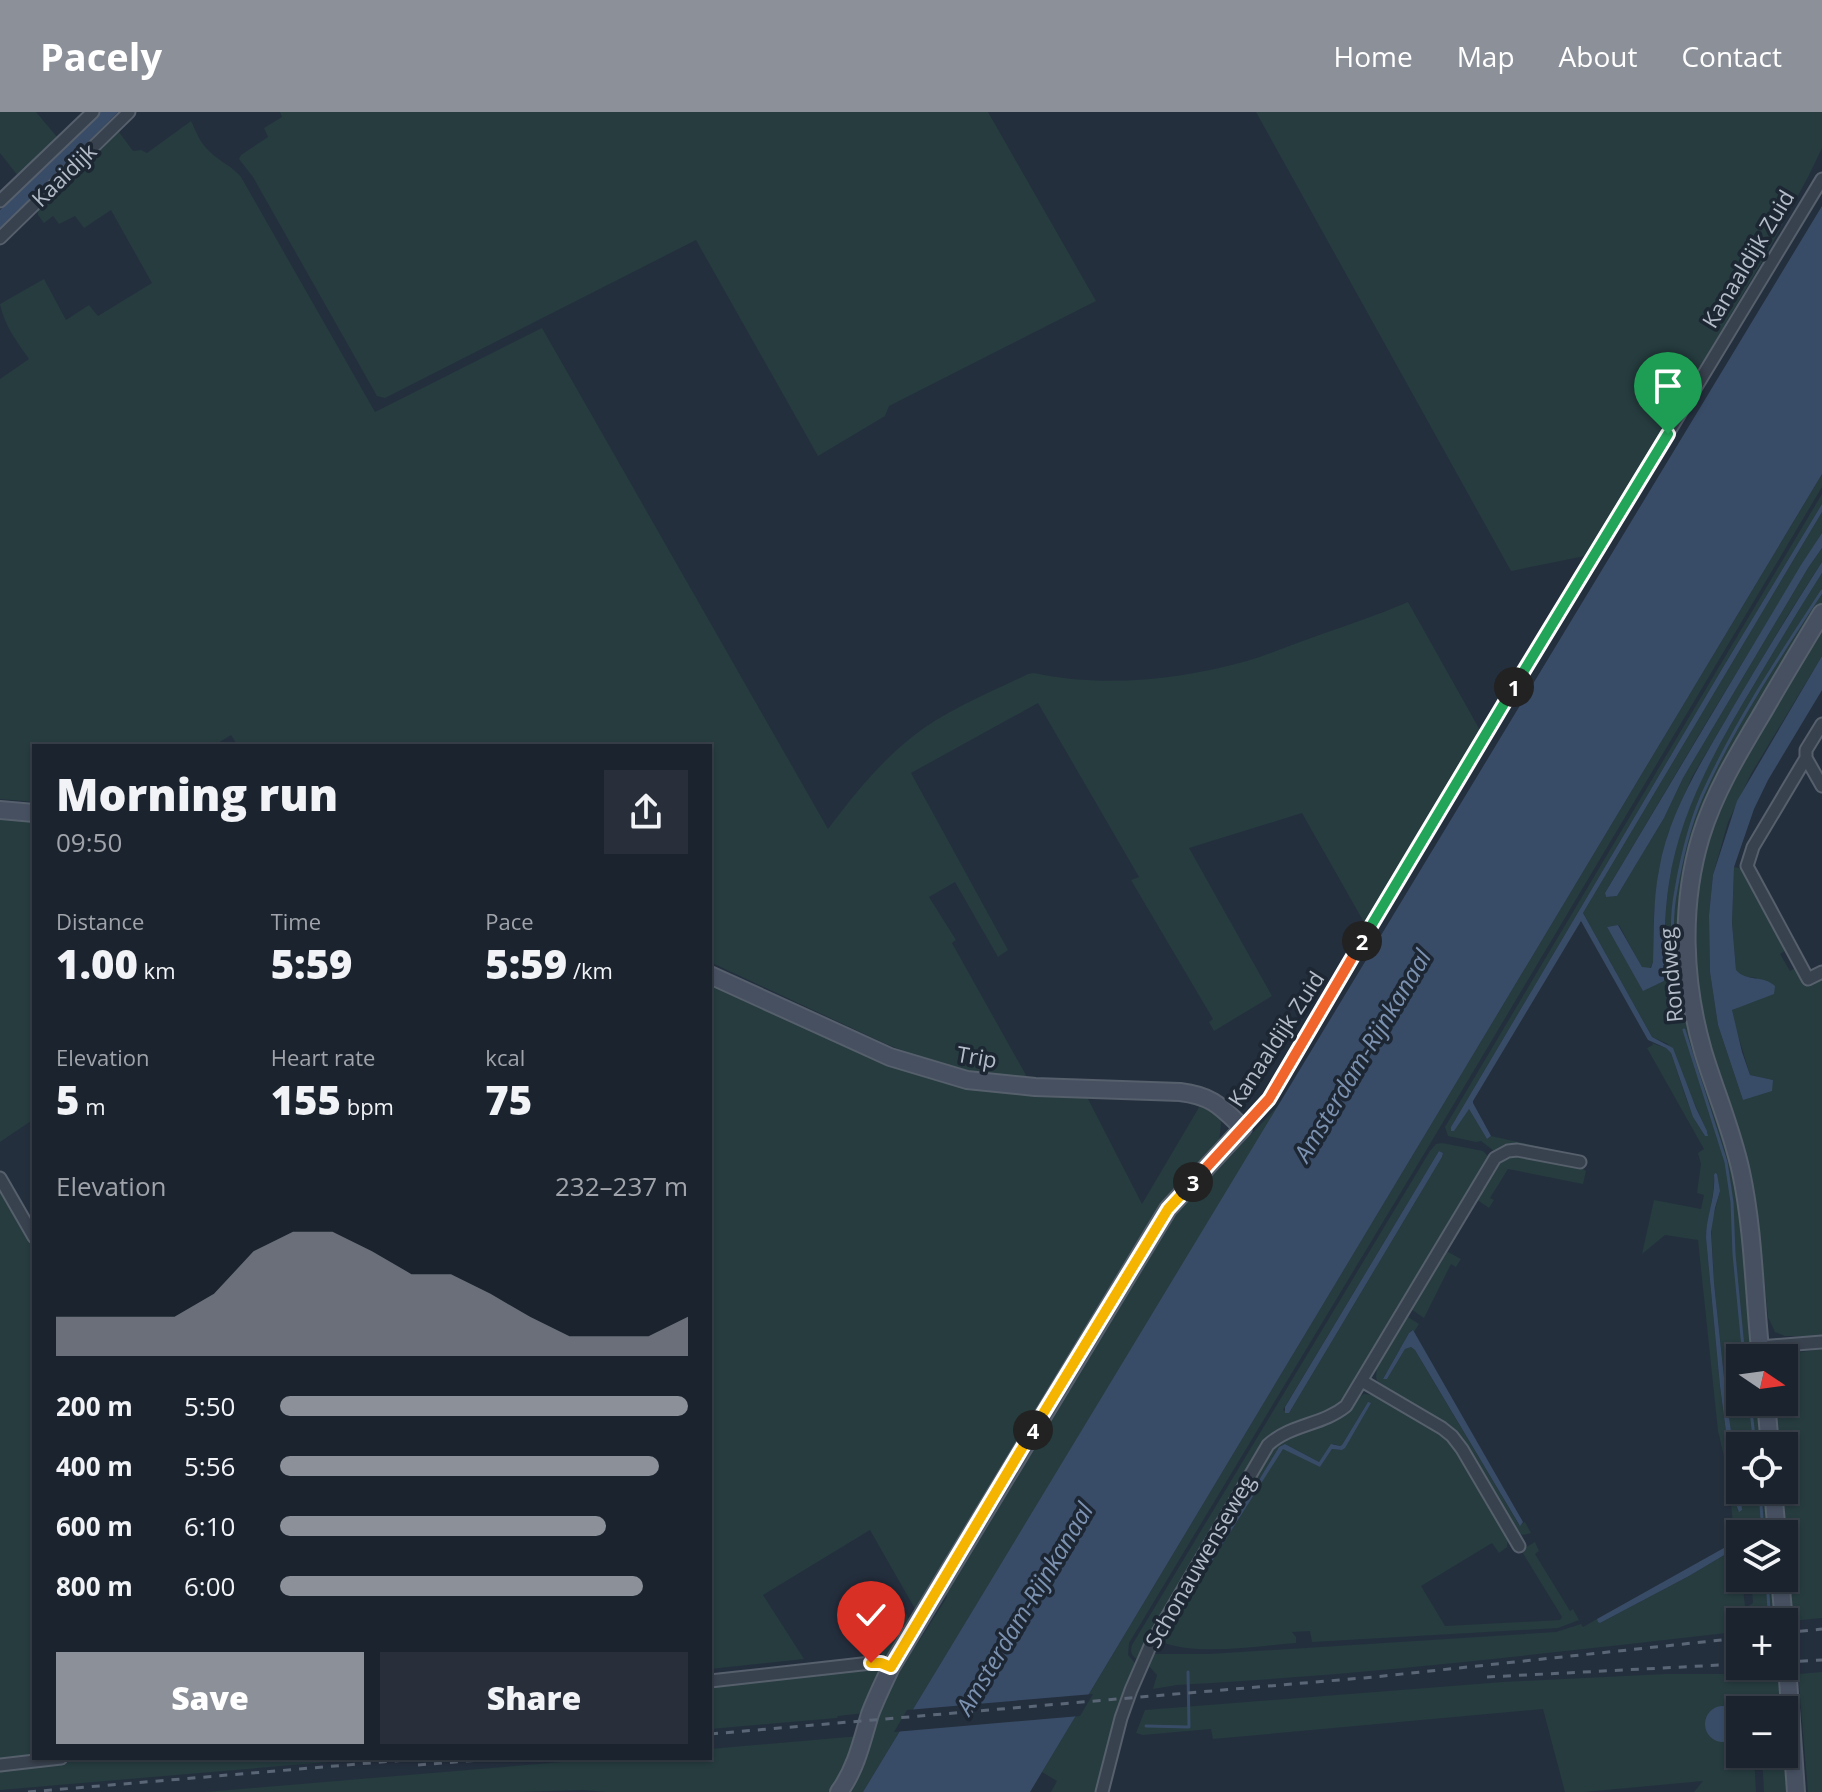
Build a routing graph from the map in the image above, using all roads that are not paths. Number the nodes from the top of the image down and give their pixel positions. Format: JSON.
{"nodes":[{"id":1,"x":93,"y":112,"type":"edge"},
{"id":2,"x":129,"y":112,"type":"edge"},
{"id":3,"x":1822,"y":179,"type":"edge"},
{"id":4,"x":0,"y":201,"type":"edge"},
{"id":5,"x":0,"y":238,"type":"edge"},
{"id":6,"x":1822,"y":613,"type":"edge"},
{"id":7,"x":1822,"y":724,"type":"edge"},
{"id":8,"x":1806,"y":758,"type":"junction"},
{"id":9,"x":1822,"y":786,"type":"edge"},
{"id":10,"x":0,"y":810,"type":"edge"},
{"id":11,"x":32,"y":813,"type":"edge"},
{"id":12,"x":1822,"y":972,"type":"edge"},
{"id":13,"x":712,"y":976,"type":"edge"},
{"id":14,"x":1243,"y":1128,"type":"junction"},
{"id":15,"x":1580,"y":1162,"type":"dead end"},
{"id":16,"x":0,"y":1178,"type":"edge"},
{"id":17,"x":32,"y":1234,"type":"edge"},
{"id":18,"x":1822,"y":1342,"type":"edge"},
{"id":19,"x":1759,"y":1344,"type":"edge"},
{"id":20,"x":1798,"y":1346,"type":"edge"},
{"id":21,"x":1362,"y":1381,"type":"junction"},
{"id":22,"x":1519,"y":1546,"type":"dead end"},
{"id":23,"x":891,"y":1667,"type":"junction"},
{"id":24,"x":1788,"y":1680,"type":"edge"},
{"id":25,"x":712,"y":1681,"type":"edge"},
{"id":26,"x":44,"y":1760,"type":"edge"},
{"id":27,"x":0,"y":1765,"type":"edge"},
{"id":28,"x":839,"y":1792,"type":"edge"},
{"id":29,"x":1102,"y":1792,"type":"edge"},
{"id":30,"x":1796,"y":1792,"type":"edge"}],
"edges":[{"from":1,"to":4,"type":"street"},
{"from":2,"to":5,"type":"street","name":"Kaaidijk"},
{"from":3,"to":14,"type":"street","name":"Kanaaldijk Zuid"},
{"from":6,"to":19,"type":"street","name":"Rondweg"},
{"from":7,"to":8,"type":"street"},
{"from":8,"to":9,"type":"street"},
{"from":8,"to":12,"type":"street"},
{"from":10,"to":11,"type":"street"},
{"from":13,"to":14,"type":"street","name":"Trip"},
{"from":14,"to":23,"type":"street","name":"Kanaaldijk Zuid"},
{"from":15,"to":21,"type":"street","name":"Schonauwenseweg"},
{"from":16,"to":17,"type":"street"},
{"from":18,"to":20,"type":"street"},
{"from":21,"to":22,"type":"street"},
{"from":21,"to":29,"type":"street","name":"Schonauwenseweg"},
{"from":23,"to":25,"type":"street"},
{"from":23,"to":28,"type":"street","name":"Kanaaldijk Zuid"},
{"from":24,"to":30,"type":"street"},
{"from":26,"to":27,"type":"street"}]}
